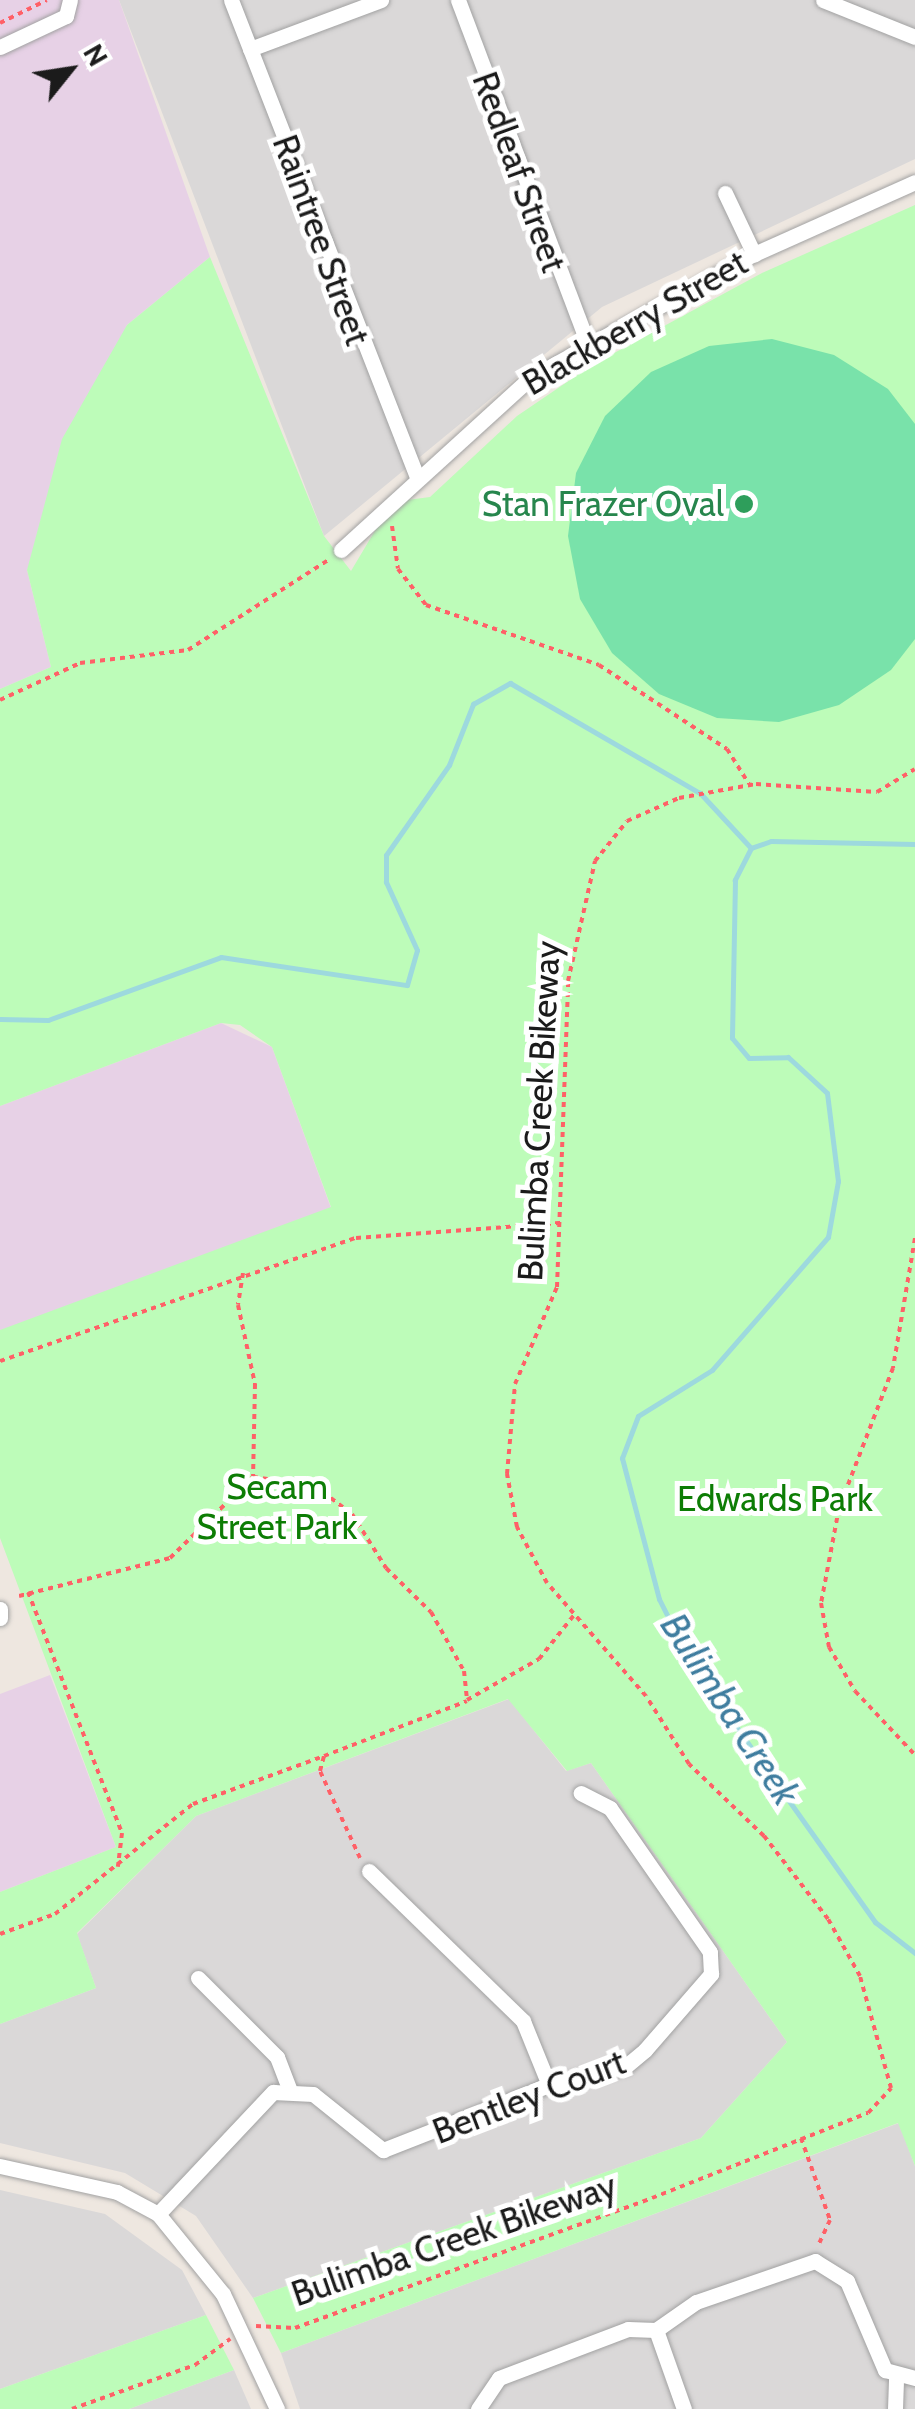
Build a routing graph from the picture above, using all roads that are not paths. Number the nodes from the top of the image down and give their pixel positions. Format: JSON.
{"nodes":[{"id":1,"x":231,"y":0,"type":"edge"},
{"id":2,"x":381,"y":0,"type":"edge"},
{"id":3,"x":458,"y":0,"type":"edge"},
{"id":4,"x":823,"y":0,"type":"edge"},
{"id":5,"x":68,"y":8,"type":"edge"},
{"id":6,"x":915,"y":36,"type":"edge"},
{"id":7,"x":0,"y":48,"type":"edge"},
{"id":8,"x":250,"y":49,"type":"junction"},
{"id":9,"x":915,"y":182,"type":"edge"},
{"id":10,"x":724,"y":193,"type":"dead end"},
{"id":11,"x":754,"y":254,"type":"junction"},
{"id":12,"x":587,"y":342,"type":"junction"},
{"id":13,"x":417,"y":477,"type":"junction"},
{"id":14,"x":341,"y":550,"type":"road end"},
{"id":15,"x":0,"y":1609,"type":"edge"},
{"id":16,"x":0,"y":1618,"type":"edge"},
{"id":17,"x":581,"y":1793,"type":"dead end"},
{"id":18,"x":369,"y":1871,"type":"road end"},
{"id":19,"x":198,"y":1978,"type":"dead end"},
{"id":20,"x":549,"y":2085,"type":"junction"},
{"id":21,"x":289,"y":2088,"type":"junction"},
{"id":22,"x":0,"y":2166,"type":"edge"},
{"id":23,"x":158,"y":2214,"type":"junction"},
{"id":24,"x":656,"y":2330,"type":"junction"},
{"id":25,"x":896,"y":2378,"type":"junction"},
{"id":26,"x":915,"y":2378,"type":"edge"},
{"id":27,"x":277,"y":2409,"type":"edge"},
{"id":28,"x":478,"y":2409,"type":"edge"},
{"id":29,"x":684,"y":2409,"type":"edge"},
{"id":30,"x":894,"y":2409,"type":"edge"}],
"edges":[{"from":1,"to":8,"type":"street","name":"Raintree Street"},
{"from":2,"to":8,"type":"street"},
{"from":3,"to":12,"type":"street","name":"Redleaf Street"},
{"from":4,"to":6,"type":"street"},
{"from":5,"to":7,"type":"street"},
{"from":8,"to":13,"type":"street","name":"Raintree Street"},
{"from":9,"to":11,"type":"street","name":"Blackberry Street"},
{"from":10,"to":11,"type":"street"},
{"from":11,"to":12,"type":"street","name":"Blackberry Street"},
{"from":12,"to":13,"type":"street","name":"Blackberry Street"},
{"from":13,"to":14,"type":"street","name":"Blackberry Street"},
{"from":15,"to":16,"type":"street"},
{"from":17,"to":20,"type":"street","name":"Bentley Court"},
{"from":18,"to":20,"type":"street"},
{"from":19,"to":21,"type":"street"},
{"from":20,"to":21,"type":"street","name":"Bentley Court"},
{"from":21,"to":23,"type":"street"},
{"from":22,"to":23,"type":"street"},
{"from":23,"to":27,"type":"street"},
{"from":24,"to":25,"type":"street"},
{"from":24,"to":28,"type":"street"},
{"from":24,"to":29,"type":"street"},
{"from":25,"to":26,"type":"street"},
{"from":25,"to":30,"type":"street"}]}
